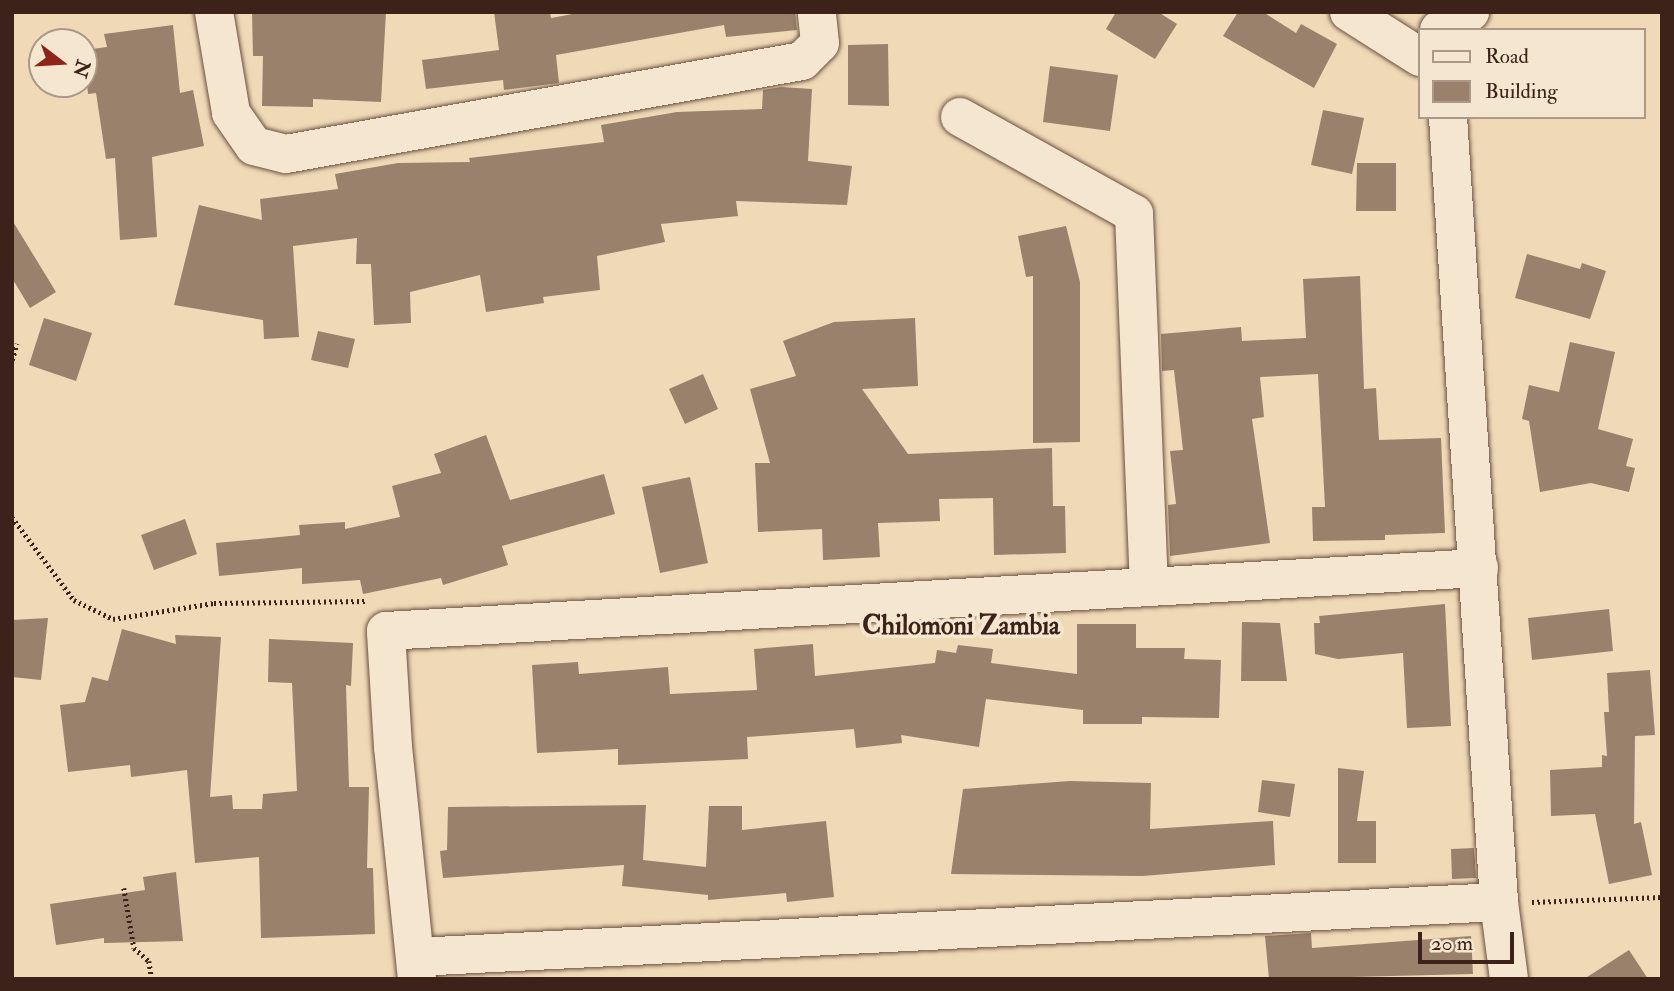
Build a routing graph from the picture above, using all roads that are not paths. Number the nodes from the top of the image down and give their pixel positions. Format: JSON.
{"nodes":[{"id":1,"x":214,"y":12,"type":"edge"},
{"id":2,"x":817,"y":12,"type":"edge"},
{"id":3,"x":1349,"y":12,"type":"edge"},
{"id":4,"x":1470,"y":12,"type":"edge"},
{"id":5,"x":1445,"y":28,"type":"edge"},
{"id":6,"x":1418,"y":41,"type":"edge"},
{"id":7,"x":960,"y":117,"type":"dead end"},
{"id":8,"x":1448,"y":119,"type":"edge"},
{"id":9,"x":1479,"y":568,"type":"junction"},
{"id":10,"x":1149,"y":586,"type":"junction"},
{"id":11,"x":1499,"y":902,"type":"junction"},
{"id":12,"x":417,"y":968,"type":"edge"},
{"id":13,"x":1509,"y":979,"type":"edge"}],
"edges":[{"from":1,"to":2,"type":"street"},
{"from":3,"to":6,"type":"street"},
{"from":4,"to":5,"type":"street"},
{"from":7,"to":10,"type":"street"},
{"from":8,"to":9,"type":"street"},
{"from":9,"to":10,"type":"street"},
{"from":9,"to":11,"type":"street"},
{"from":10,"to":12,"type":"street"},
{"from":11,"to":12,"type":"street"},
{"from":11,"to":13,"type":"street"}]}
